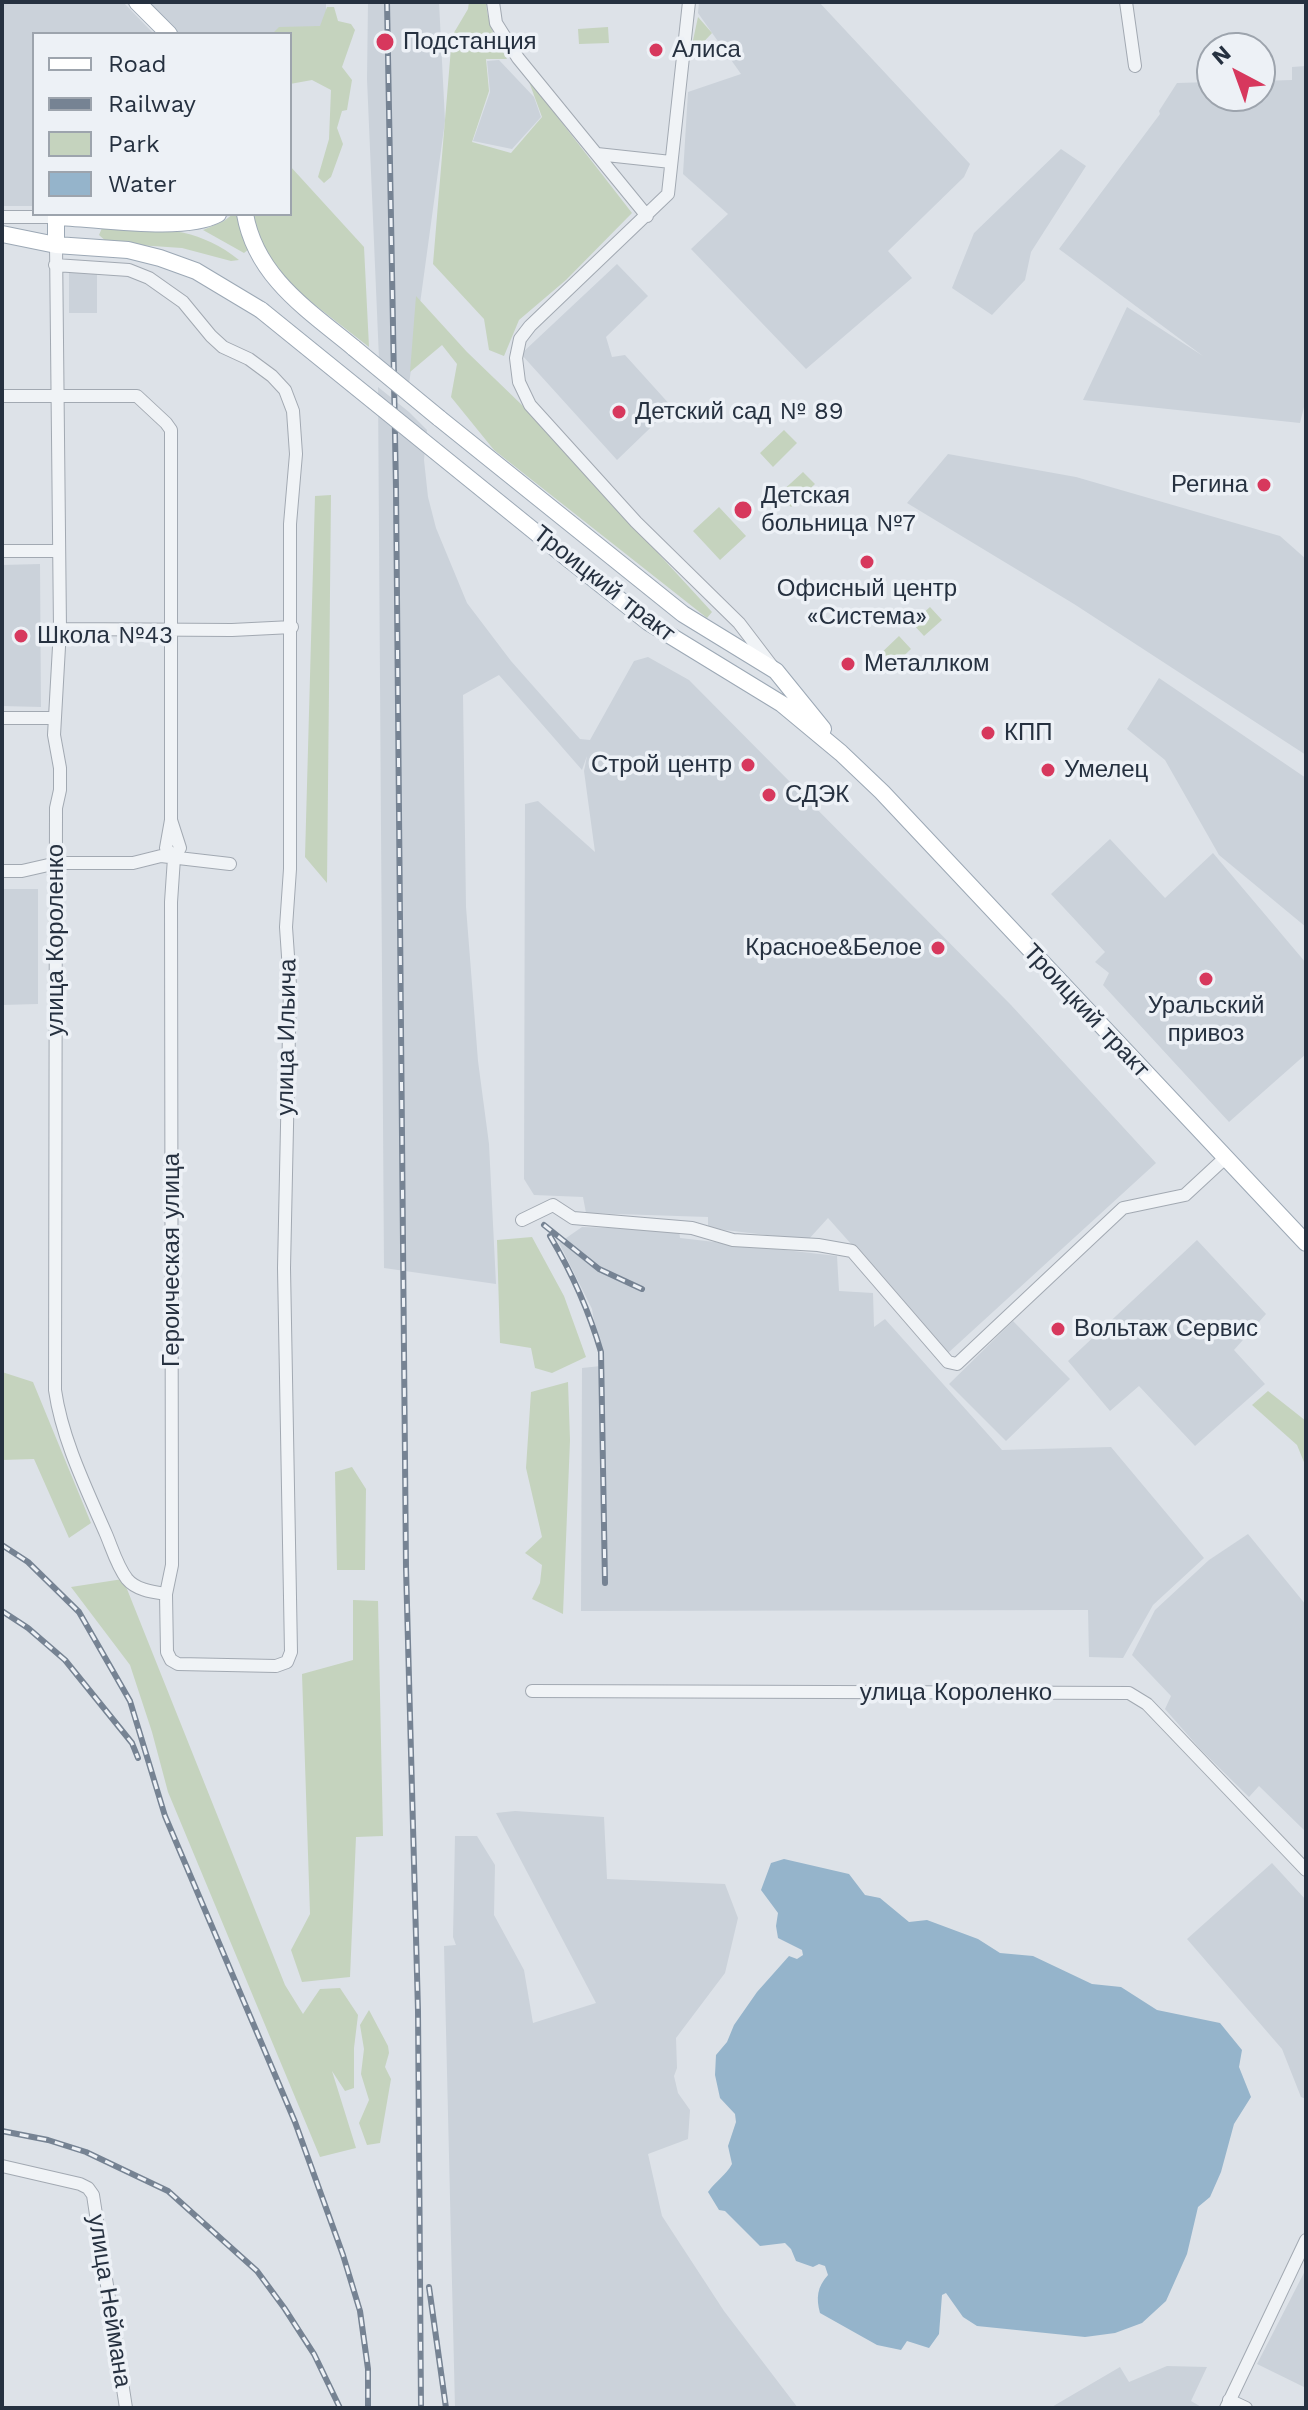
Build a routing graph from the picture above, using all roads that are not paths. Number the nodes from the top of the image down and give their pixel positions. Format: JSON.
{"nodes":[{"id":1,"x":137,"y":2,"type":"edge"},
{"id":2,"x":493,"y":2,"type":"edge"},
{"id":3,"x":689,"y":2,"type":"edge"},
{"id":4,"x":1126,"y":2,"type":"edge"},
{"id":5,"x":167,"y":32,"type":"edge"},
{"id":6,"x":1135,"y":66,"type":"dead end"},
{"id":7,"x":597,"y":154,"type":"junction"},
{"id":8,"x":671,"y":162,"type":"junction"},
{"id":9,"x":213,"y":216,"type":"edge"},
{"id":10,"x":246,"y":216,"type":"edge"},
{"id":11,"x":647,"y":216,"type":"junction"},
{"id":12,"x":2,"y":217,"type":"edge"},
{"id":13,"x":56,"y":217,"type":"junction"},
{"id":14,"x":2,"y":234,"type":"edge"},
{"id":15,"x":56,"y":245,"type":"junction"},
{"id":16,"x":55,"y":265,"type":"junction"},
{"id":17,"x":2,"y":396,"type":"edge"},
{"id":18,"x":55,"y":398,"type":"junction"},
{"id":19,"x":2,"y":551,"type":"edge"},
{"id":20,"x":57,"y":551,"type":"junction"},
{"id":21,"x":739,"y":623,"type":"junction"},
{"id":22,"x":292,"y":627,"type":"junction"},
{"id":23,"x":60,"y":629,"type":"junction"},
{"id":24,"x":172,"y":629,"type":"junction"},
{"id":25,"x":723,"y":639,"type":"junction"},
{"id":26,"x":776,"y":671,"type":"junction"},
{"id":27,"x":2,"y":718,"type":"edge"},
{"id":28,"x":55,"y":718,"type":"junction"},
{"id":29,"x":841,"y":753,"type":"junction"},
{"id":30,"x":174,"y":858,"type":"junction"},
{"id":31,"x":57,"y":863,"type":"junction"},
{"id":32,"x":230,"y":864,"type":"dead end"},
{"id":33,"x":2,"y":871,"type":"edge"},
{"id":34,"x":1225,"y":1158,"type":"junction"},
{"id":35,"x":522,"y":1220,"type":"dead end"},
{"id":36,"x":1306,"y":1243,"type":"edge"},
{"id":37,"x":166,"y":1594,"type":"junction"},
{"id":38,"x":171,"y":1660,"type":"joint"},
{"id":39,"x":532,"y":1691,"type":"dead end"},
{"id":40,"x":1306,"y":1870,"type":"edge"},
{"id":41,"x":2,"y":2166,"type":"edge"},
{"id":42,"x":1306,"y":2240,"type":"edge"},
{"id":43,"x":1228,"y":2404,"type":"edge"},
{"id":44,"x":126,"y":2408,"type":"edge"},
{"id":45,"x":1246,"y":2408,"type":"edge"}],
"edges":[{"from":1,"to":5,"type":"main road"},
{"from":2,"to":7,"type":"street"},
{"from":3,"to":8,"type":"street"},
{"from":4,"to":6,"type":"street"},
{"from":7,"to":8,"type":"street"},
{"from":7,"to":11,"type":"street"},
{"from":8,"to":11,"type":"street"},
{"from":9,"to":13,"type":"main road"},
{"from":10,"to":25,"type":"main road","bridge":true},
{"from":11,"to":21,"type":"street"},
{"from":12,"to":13,"type":"street"},
{"from":13,"to":15,"type":"main road"},
{"from":14,"to":15,"type":"main road","name":"Троицкий тракт"},
{"from":15,"to":16,"type":"street","name":"улица Короленко"},
{"from":15,"to":29,"type":"main road","name":"Троицкий тракт","bridge":true},
{"from":16,"to":18,"type":"street","name":"улица Короленко"},
{"from":16,"to":22,"type":"street","name":"улица Ильича"},
{"from":17,"to":18,"type":"street"},
{"from":18,"to":20,"type":"street","name":"улица Короленко"},
{"from":18,"to":24,"type":"street","name":"Героическая улица"},
{"from":19,"to":20,"type":"street"},
{"from":20,"to":23,"type":"street","name":"улица Короленко"},
{"from":21,"to":25,"type":"street"},
{"from":21,"to":26,"type":"street"},
{"from":22,"to":24,"type":"street"},
{"from":22,"to":38,"type":"street","name":"улица Ильича"},
{"from":23,"to":24,"type":"street"},
{"from":23,"to":28,"type":"street","name":"улица Короленко"},
{"from":24,"to":30,"type":"street","name":"Героическая улица"},
{"from":25,"to":26,"type":"main road"},
{"from":26,"to":29,"type":"main road"},
{"from":27,"to":28,"type":"street"},
{"from":28,"to":31,"type":"street","name":"улица Короленко"},
{"from":29,"to":34,"type":"main road","name":"Троицкий тракт"},
{"from":30,"to":31,"type":"street"},
{"from":30,"to":32,"type":"street"},
{"from":30,"to":37,"type":"street","name":"Героическая улица"},
{"from":31,"to":33,"type":"street"},
{"from":31,"to":37,"type":"street","name":"улица Короленко"},
{"from":34,"to":35,"type":"street"},
{"from":34,"to":36,"type":"main road","name":"Троицкий тракт"},
{"from":37,"to":38,"type":"street","name":"Героическая улица"},
{"from":39,"to":40,"type":"street","name":"улица Короленко"},
{"from":41,"to":44,"type":"street","name":"улица Неймана"},
{"from":42,"to":43,"type":"street"},
{"from":43,"to":45,"type":"street"}]}
